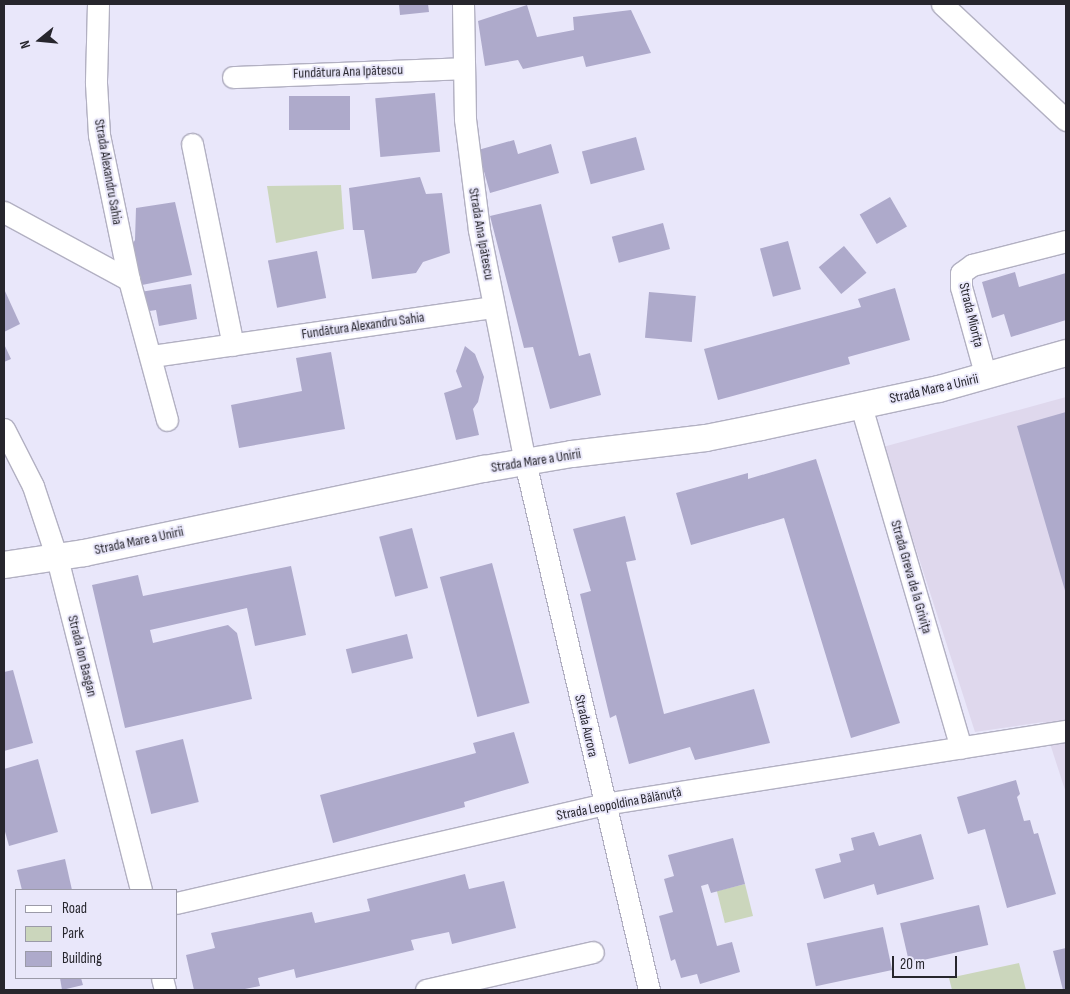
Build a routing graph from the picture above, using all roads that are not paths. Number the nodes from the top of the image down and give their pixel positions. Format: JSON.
{"nodes":[{"id":1,"x":98,"y":4,"type":"edge"},
{"id":2,"x":463,"y":4,"type":"edge"},
{"id":3,"x":942,"y":4,"type":"edge"},
{"id":4,"x":464,"y":68,"type":"junction"},
{"id":5,"x":232,"y":77,"type":"dead end"},
{"id":6,"x":1066,"y":120,"type":"edge"},
{"id":7,"x":192,"y":144,"type":"dead end"},
{"id":8,"x":4,"y":212,"type":"edge"},
{"id":9,"x":1066,"y":241,"type":"edge"},
{"id":10,"x":129,"y":280,"type":"junction"},
{"id":11,"x":494,"y":307,"type":"junction"},
{"id":12,"x":233,"y":345,"type":"junction"},
{"id":13,"x":1066,"y":353,"type":"edge"},
{"id":14,"x":152,"y":356,"type":"junction"},
{"id":15,"x":986,"y":377,"type":"junction"},
{"id":16,"x":861,"y":406,"type":"junction"},
{"id":17,"x":167,"y":420,"type":"dead end"},
{"id":18,"x":4,"y":429,"type":"edge"},
{"id":19,"x":525,"y":462,"type":"junction"},
{"id":20,"x":57,"y":558,"type":"junction"},
{"id":21,"x":4,"y":565,"type":"edge"},
{"id":22,"x":1066,"y":732,"type":"edge"},
{"id":23,"x":961,"y":748,"type":"junction"},
{"id":24,"x":604,"y":804,"type":"junction"},
{"id":25,"x":141,"y":889,"type":"edge"},
{"id":26,"x":178,"y":903,"type":"edge"},
{"id":27,"x":593,"y":952,"type":"dead end"},
{"id":28,"x":426,"y":990,"type":"edge"},
{"id":29,"x":649,"y":990,"type":"edge"}],
"edges":[{"from":1,"to":10,"type":"street","name":"Strada Alexandru Sahia"},
{"from":2,"to":4,"type":"street","name":"Strada Ana Ipătescu"},
{"from":3,"to":6,"type":"street"},
{"from":4,"to":5,"type":"street","name":"Fundătura Ana Ipătescu"},
{"from":4,"to":11,"type":"street","name":"Strada Ana Ipătescu"},
{"from":7,"to":12,"type":"street"},
{"from":8,"to":10,"type":"street"},
{"from":9,"to":15,"type":"street","name":"Strada Miorița"},
{"from":10,"to":14,"type":"street","name":"Strada Alexandru Sahia"},
{"from":11,"to":12,"type":"street","name":"Fundătura Alexandru Sahia"},
{"from":11,"to":19,"type":"street","name":"Strada Ana Ipătescu"},
{"from":12,"to":14,"type":"street","name":"Fundătura Alexandru Sahia"},
{"from":13,"to":15,"type":"main road","name":"Strada Mare a Unirii"},
{"from":14,"to":17,"type":"street","name":"Strada Alexandru Sahia"},
{"from":15,"to":16,"type":"main road","name":"Strada Mare a Unirii"},
{"from":16,"to":19,"type":"main road","name":"Strada Mare a Unirii"},
{"from":16,"to":23,"type":"street","name":"Strada Greva de la Grivița"},
{"from":18,"to":20,"type":"street","name":"Strada Ion Basgan"},
{"from":19,"to":20,"type":"main road","name":"Strada Mare a Unirii"},
{"from":19,"to":24,"type":"street","name":"Strada Aurora"},
{"from":20,"to":21,"type":"main road","name":"Strada Mare a Unirii"},
{"from":20,"to":25,"type":"street","name":"Strada Ion Basgan"},
{"from":22,"to":23,"type":"street","name":"Strada Leopoldina Bălănuță"},
{"from":23,"to":24,"type":"street","name":"Strada Leopoldina Bălănuță"},
{"from":24,"to":26,"type":"street","name":"Strada Leopoldina Bălănuță"},
{"from":24,"to":29,"type":"street","name":"Strada Aurora"},
{"from":27,"to":28,"type":"street"}]}
